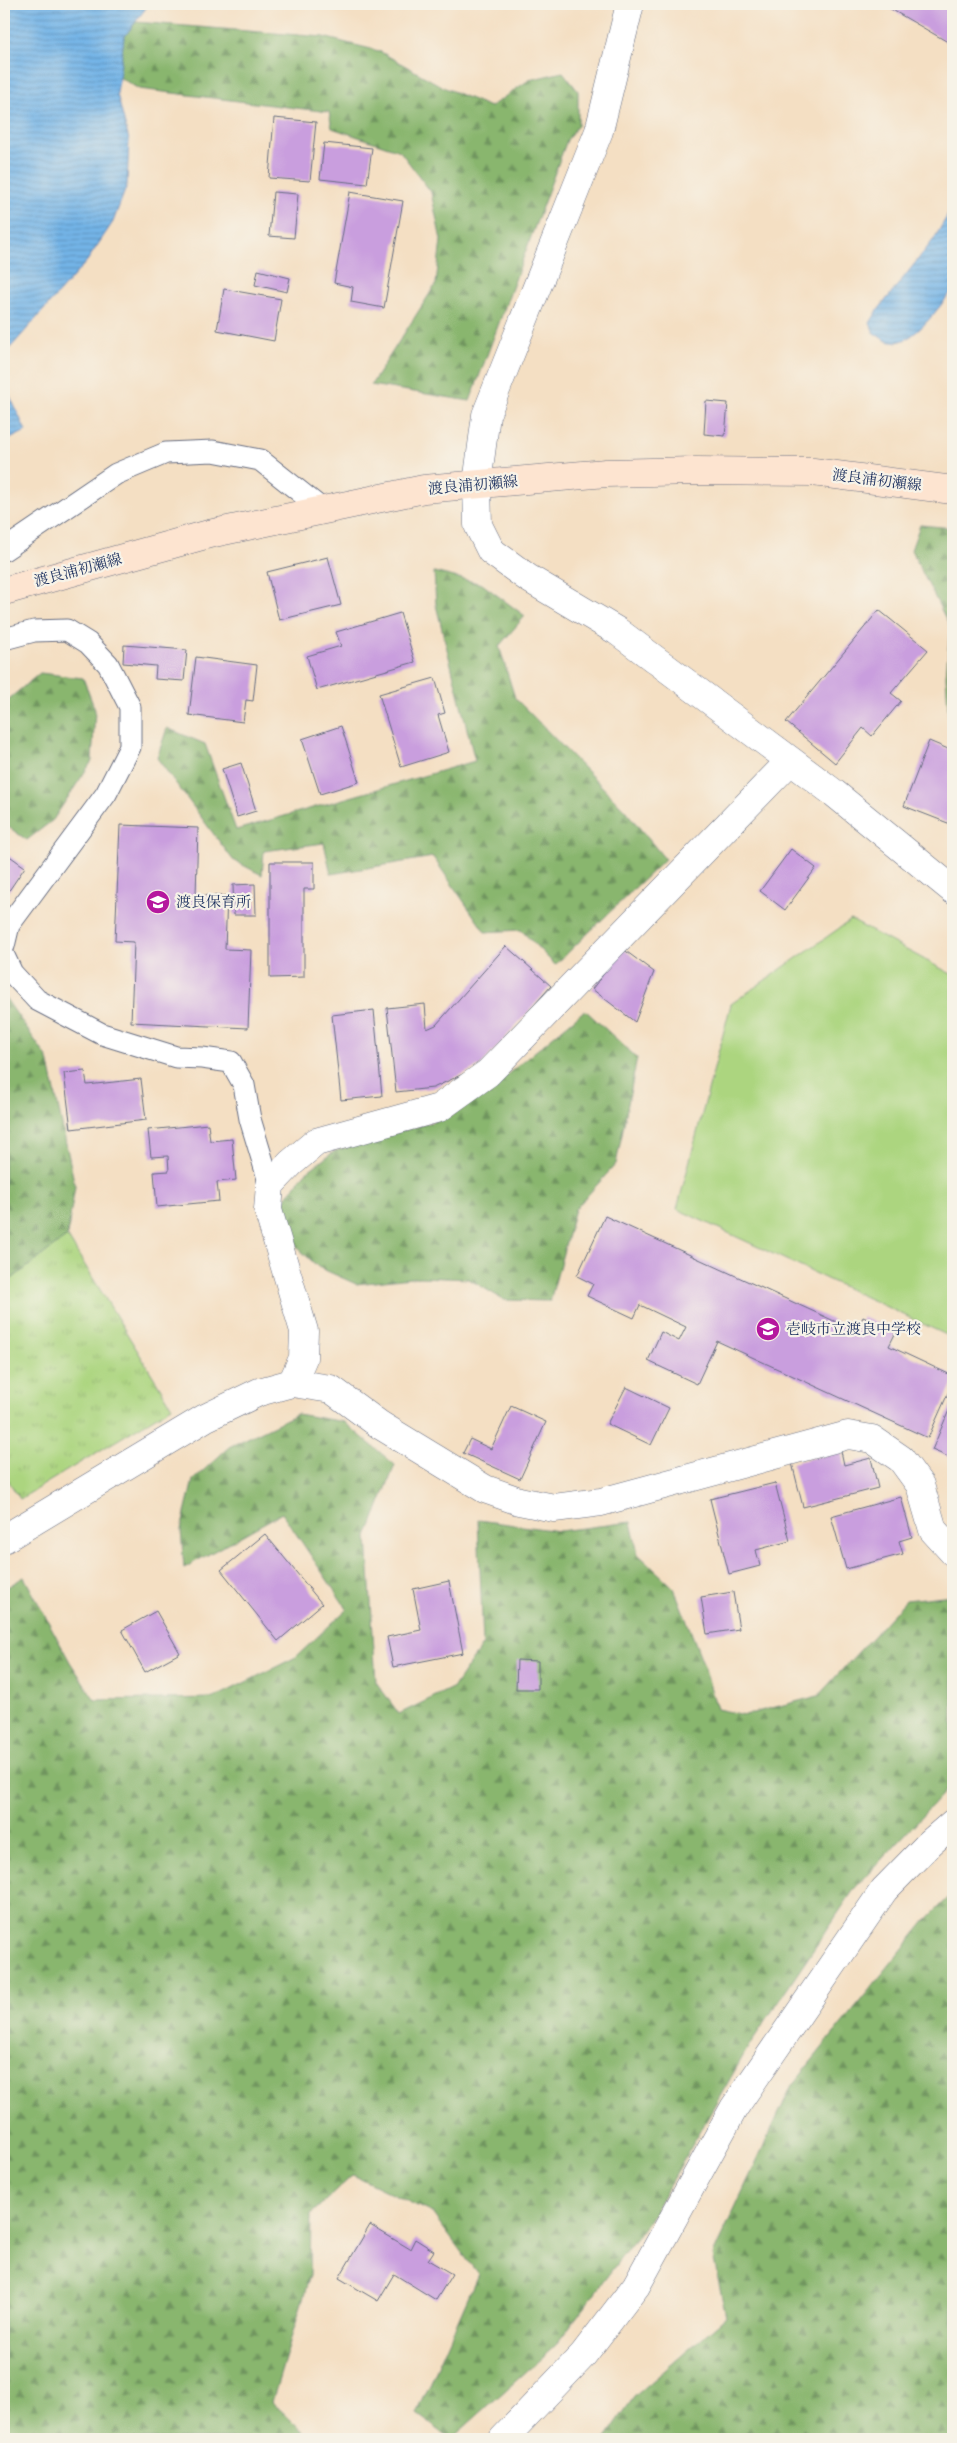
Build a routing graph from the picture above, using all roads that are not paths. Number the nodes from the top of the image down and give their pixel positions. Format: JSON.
{"nodes":[{"id":1,"x":630,"y":4,"type":"edge"},
{"id":2,"x":477,"y":484,"type":"junction"},
{"id":3,"x":953,"y":490,"type":"edge"},
{"id":4,"x":323,"y":510,"type":"junction"},
{"id":5,"x":4,"y":550,"type":"edge"},
{"id":6,"x":4,"y":590,"type":"edge"},
{"id":7,"x":4,"y":639,"type":"edge"},
{"id":8,"x":790,"y":760,"type":"junction"},
{"id":9,"x":953,"y":890,"type":"edge"},
{"id":10,"x":4,"y":946,"type":"edge"},
{"id":11,"x":4,"y":956,"type":"edge"},
{"id":12,"x":270,"y":1185,"type":"junction"},
{"id":13,"x":292,"y":1383,"type":"junction"},
{"id":14,"x":4,"y":1539,"type":"edge"},
{"id":15,"x":953,"y":1552,"type":"edge"},
{"id":16,"x":953,"y":1823,"type":"edge"},
{"id":17,"x":503,"y":2439,"type":"edge"}],
"edges":[{"from":1,"to":2,"type":"street"},
{"from":2,"to":3,"type":"main road","name":"渡良浦初瀬線"},
{"from":2,"to":4,"type":"main road","name":"渡良浦初瀬線"},
{"from":2,"to":8,"type":"street"},
{"from":4,"to":5,"type":"lane"},
{"from":4,"to":6,"type":"main road","name":"渡良浦初瀬線"},
{"from":7,"to":10,"type":"lane"},
{"from":8,"to":9,"type":"street"},
{"from":8,"to":12,"type":"street"},
{"from":11,"to":12,"type":"lane"},
{"from":12,"to":13,"type":"street"},
{"from":13,"to":14,"type":"street"},
{"from":13,"to":15,"type":"street"},
{"from":16,"to":17,"type":"street"}]}
